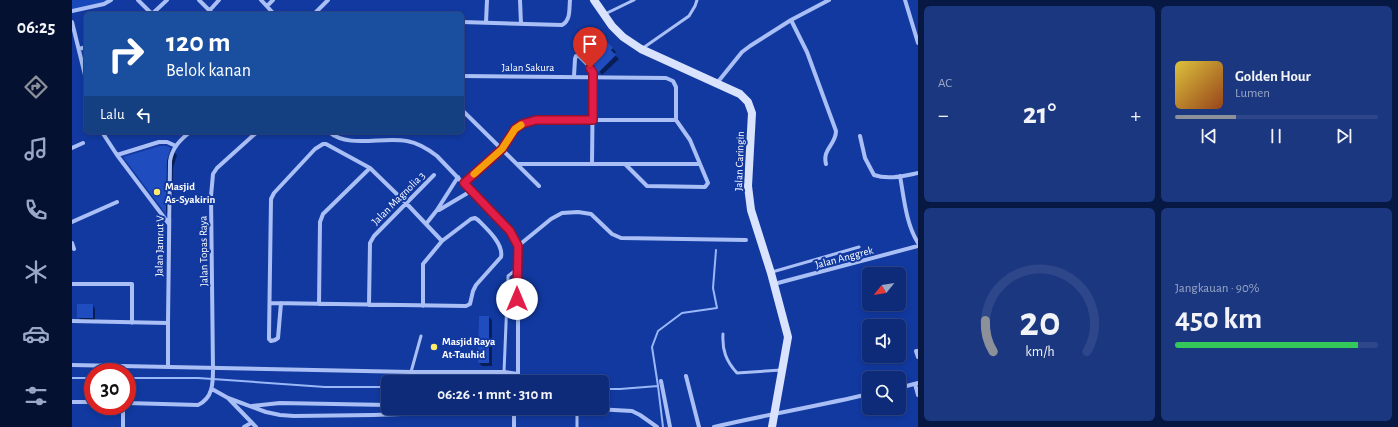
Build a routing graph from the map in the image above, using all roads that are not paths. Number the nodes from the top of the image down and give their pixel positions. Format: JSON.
{"nodes":[{"id":1,"x":111,"y":0,"type":"edge"},
{"id":2,"x":138,"y":0,"type":"edge"},
{"id":3,"x":167,"y":0,"type":"edge"},
{"id":4,"x":199,"y":0,"type":"edge"},
{"id":5,"x":219,"y":0,"type":"edge"},
{"id":6,"x":260,"y":0,"type":"edge"},
{"id":7,"x":273,"y":0,"type":"edge"},
{"id":8,"x":328,"y":0,"type":"edge"},
{"id":9,"x":487,"y":0,"type":"edge"},
{"id":10,"x":520,"y":0,"type":"edge"},
{"id":11,"x":570,"y":0,"type":"edge"},
{"id":12,"x":594,"y":0,"type":"edge"},
{"id":13,"x":634,"y":0,"type":"edge"},
{"id":14,"x":697,"y":0,"type":"edge"},
{"id":15,"x":829,"y":0,"type":"edge"},
{"id":16,"x":905,"y":0,"type":"edge"},
{"id":17,"x":266,"y":6,"type":"junction"},
{"id":18,"x":210,"y":10,"type":"joint"},
{"id":19,"x":72,"y":11,"type":"edge"},
{"id":20,"x":150,"y":12,"type":"edge"},
{"id":21,"x":154,"y":12,"type":"edge"},
{"id":22,"x":272,"y":12,"type":"edge"},
{"id":23,"x":316,"y":12,"type":"edge"},
{"id":24,"x":603,"y":15,"type":"junction"},
{"id":25,"x":791,"y":20,"type":"junction"},
{"id":26,"x":72,"y":22,"type":"edge"},
{"id":27,"x":464,"y":22,"type":"edge"},
{"id":28,"x":486,"y":23,"type":"junction"},
{"id":29,"x":521,"y":24,"type":"junction"},
{"id":30,"x":918,"y":43,"type":"edge"},
{"id":31,"x":84,"y":48,"type":"edge"},
{"id":32,"x":79,"y":49,"type":"junction"},
{"id":33,"x":641,"y":49,"type":"junction"},
{"id":34,"x":84,"y":70,"type":"edge"},
{"id":35,"x":464,"y":76,"type":"edge"},
{"id":36,"x":574,"y":76,"type":"junction"},
{"id":37,"x":593,"y":76,"type":"junction"},
{"id":38,"x":717,"y":82,"type":"junction"},
{"id":39,"x":464,"y":112,"type":"edge"},
{"id":40,"x":593,"y":120,"type":"junction"},
{"id":41,"x":676,"y":120,"type":"junction"},
{"id":42,"x":103,"y":134,"type":"edge"},
{"id":43,"x":188,"y":134,"type":"edge"},
{"id":44,"x":255,"y":134,"type":"edge"},
{"id":45,"x":332,"y":134,"type":"edge"},
{"id":46,"x":860,"y":136,"type":"dead end"},
{"id":47,"x":83,"y":143,"type":"dead end"},
{"id":48,"x":176,"y":146,"type":"junction"},
{"id":49,"x":72,"y":148,"type":"edge"},
{"id":50,"x":502,"y":149,"type":"junction"},
{"id":51,"x":117,"y":156,"type":"junction"},
{"id":52,"x":592,"y":163,"type":"junction"},
{"id":53,"x":517,"y":164,"type":"junction"},
{"id":54,"x":625,"y":164,"type":"junction"},
{"id":55,"x":700,"y":164,"type":"junction"},
{"id":56,"x":826,"y":164,"type":"dead end"},
{"id":57,"x":370,"y":168,"type":"junction"},
{"id":58,"x":918,"y":172,"type":"edge"},
{"id":59,"x":434,"y":175,"type":"dead end"},
{"id":60,"x":900,"y":176,"type":"junction"},
{"id":61,"x":458,"y":177,"type":"junction"},
{"id":62,"x":464,"y":183,"type":"junction"},
{"id":63,"x":539,"y":186,"type":"dead end"},
{"id":64,"x":471,"y":191,"type":"junction"},
{"id":65,"x":117,"y":202,"type":"dead end"},
{"id":66,"x":406,"y":203,"type":"junction"},
{"id":67,"x":437,"y":210,"type":"junction"},
{"id":68,"x":72,"y":222,"type":"edge"},
{"id":69,"x":169,"y":224,"type":"junction"},
{"id":70,"x":426,"y":224,"type":"junction"},
{"id":71,"x":746,"y":240,"type":"dead end"},
{"id":72,"x":442,"y":241,"type":"junction"},
{"id":73,"x":918,"y":242,"type":"edge"},
{"id":74,"x":72,"y":244,"type":"edge"},
{"id":75,"x":518,"y":246,"type":"junction"},
{"id":76,"x":918,"y":246,"type":"edge"},
{"id":77,"x":859,"y":247,"type":"dead end"},
{"id":78,"x":74,"y":249,"type":"dead end"},
{"id":79,"x":517,"y":269,"type":"junction"},
{"id":80,"x":771,"y":273,"type":"junction"},
{"id":81,"x":72,"y":284,"type":"edge"},
{"id":82,"x":774,"y":284,"type":"junction"},
{"id":83,"x":270,"y":303,"type":"junction"},
{"id":84,"x":281,"y":303,"type":"junction"},
{"id":85,"x":320,"y":304,"type":"junction"},
{"id":86,"x":370,"y":305,"type":"junction"},
{"id":87,"x":423,"y":306,"type":"junction"},
{"id":88,"x":72,"y":321,"type":"edge"},
{"id":89,"x":132,"y":323,"type":"junction"},
{"id":90,"x":168,"y":323,"type":"junction"},
{"id":91,"x":723,"y":334,"type":"dead end"},
{"id":92,"x":421,"y":336,"type":"dead end"},
{"id":93,"x":918,"y":351,"type":"edge"},
{"id":94,"x":918,"y":357,"type":"edge"},
{"id":95,"x":72,"y":365,"type":"edge"},
{"id":96,"x":168,"y":367,"type":"junction"},
{"id":97,"x":213,"y":369,"type":"junction"},
{"id":98,"x":782,"y":370,"type":"junction"},
{"id":99,"x":411,"y":372,"type":"junction"},
{"id":100,"x":504,"y":372,"type":"junction"},
{"id":101,"x":518,"y":374,"type":"joint"},
{"id":102,"x":686,"y":376,"type":"dead end"},
{"id":103,"x":661,"y":381,"type":"dead end"},
{"id":104,"x":917,"y":384,"type":"edge"},
{"id":105,"x":906,"y":386,"type":"edge"},
{"id":106,"x":213,"y":387,"type":"junction"},
{"id":107,"x":918,"y":395,"type":"edge"},
{"id":108,"x":862,"y":396,"type":"edge"},
{"id":109,"x":228,"y":398,"type":"junction"},
{"id":110,"x":72,"y":402,"type":"edge"},
{"id":111,"x":84,"y":402,"type":"edge"},
{"id":112,"x":136,"y":403,"type":"edge"},
{"id":113,"x":381,"y":405,"type":"edge"},
{"id":114,"x":251,"y":406,"type":"junction"},
{"id":115,"x":609,"y":410,"type":"edge"},
{"id":116,"x":381,"y":413,"type":"edge"},
{"id":117,"x":773,"y":414,"type":"junction"},
{"id":118,"x":123,"y":415,"type":"edge"},
{"id":119,"x":514,"y":415,"type":"edge"},
{"id":120,"x":577,"y":415,"type":"edge"},
{"id":121,"x":251,"y":423,"type":"junction"},
{"id":122,"x":123,"y":427,"type":"edge"},
{"id":123,"x":244,"y":427,"type":"edge"},
{"id":124,"x":256,"y":427,"type":"edge"},
{"id":125,"x":514,"y":427,"type":"edge"},
{"id":126,"x":577,"y":427,"type":"edge"},
{"id":127,"x":658,"y":427,"type":"edge"},
{"id":128,"x":670,"y":427,"type":"edge"},
{"id":129,"x":699,"y":427,"type":"edge"},
{"id":130,"x":714,"y":427,"type":"edge"},
{"id":131,"x":772,"y":427,"type":"edge"}],
"edges":[{"from":1,"to":19,"type":"street"},
{"from":2,"to":20,"type":"street"},
{"from":3,"to":21,"type":"street"},
{"from":4,"to":18,"type":"street"},
{"from":5,"to":18,"type":"street"},
{"from":6,"to":17,"type":"street"},
{"from":7,"to":17,"type":"street"},
{"from":8,"to":23,"type":"street"},
{"from":9,"to":28,"type":"street"},
{"from":10,"to":29,"type":"street"},
{"from":11,"to":29,"type":"street"},
{"from":12,"to":24,"type":"main road","name":"Jalan Caringin"},
{"from":13,"to":24,"type":"lane"},
{"from":14,"to":33,"type":"lane"},
{"from":15,"to":25,"type":"street"},
{"from":16,"to":30,"type":"street"},
{"from":17,"to":22,"type":"street"},
{"from":24,"to":33,"type":"main road","name":"Jalan Caringin"},
{"from":25,"to":38,"type":"street"},
{"from":25,"to":56,"type":"street"},
{"from":26,"to":32,"type":"street"},
{"from":27,"to":28,"type":"street"},
{"from":28,"to":29,"type":"street"},
{"from":31,"to":32,"type":"street"},
{"from":32,"to":34,"type":"street"},
{"from":33,"to":38,"type":"main road","name":"Jalan Caringin"},
{"from":35,"to":36,"type":"street","name":"Jalan Sakura"},
{"from":36,"to":37,"type":"street","name":"Jalan Sakura"},
{"from":36,"to":37,"type":"street"},
{"from":37,"to":40,"type":"street"},
{"from":37,"to":41,"type":"street","name":"Jalan Sakura"},
{"from":38,"to":80,"type":"main road","name":"Jalan Caringin"},
{"from":39,"to":50,"type":"street"},
{"from":40,"to":41,"type":"street"},
{"from":40,"to":50,"type":"street"},
{"from":40,"to":52,"type":"street"},
{"from":41,"to":55,"type":"street"},
{"from":42,"to":51,"type":"street"},
{"from":43,"to":48,"type":"street","name":"Jalan Jamrut V"},
{"from":44,"to":97,"type":"street","name":"Jalan Topas Raya"},
{"from":45,"to":61,"type":"street"},
{"from":46,"to":60,"type":"street"},
{"from":47,"to":49,"type":"street"},
{"from":48,"to":51,"type":"street"},
{"from":48,"to":69,"type":"street","name":"Jalan Jamrut V"},
{"from":50,"to":53,"type":"street"},
{"from":50,"to":62,"type":"street"},
{"from":51,"to":69,"type":"street"},
{"from":52,"to":53,"type":"street"},
{"from":52,"to":54,"type":"street"},
{"from":53,"to":63,"type":"street"},
{"from":54,"to":55,"type":"street"},
{"from":54,"to":55,"type":"street"},
{"from":57,"to":66,"type":"street"},
{"from":57,"to":83,"type":"street"},
{"from":57,"to":85,"type":"street"},
{"from":58,"to":60,"type":"street"},
{"from":59,"to":66,"type":"street","name":"Jalan Magnolia 3"},
{"from":60,"to":73,"type":"street"},
{"from":61,"to":62,"type":"street"},
{"from":61,"to":67,"type":"street"},
{"from":62,"to":64,"type":"street"},
{"from":64,"to":67,"type":"street"},
{"from":64,"to":75,"type":"street"},
{"from":65,"to":68,"type":"street"},
{"from":66,"to":70,"type":"street"},
{"from":66,"to":86,"type":"street","name":"Jalan Magnolia 3"},
{"from":67,"to":70,"type":"street"},
{"from":69,"to":90,"type":"street","name":"Jalan Jamrut V"},
{"from":70,"to":72,"type":"street"},
{"from":71,"to":75,"type":"street"},
{"from":72,"to":87,"type":"street"},
{"from":72,"to":87,"type":"street"},
{"from":74,"to":78,"type":"street"},
{"from":75,"to":79,"type":"street"},
{"from":76,"to":82,"type":"street","name":"Jalan Anggrek"},
{"from":77,"to":80,"type":"lane"},
{"from":79,"to":100,"type":"lane"},
{"from":79,"to":101,"type":"street"},
{"from":80,"to":82,"type":"main road","name":"Jalan Caringin"},
{"from":81,"to":89,"type":"street"},
{"from":82,"to":98,"type":"main road","name":"Jalan Caringin"},
{"from":83,"to":84,"type":"street"},
{"from":83,"to":84,"type":"street"},
{"from":84,"to":85,"type":"street"},
{"from":85,"to":86,"type":"street"},
{"from":86,"to":87,"type":"street"},
{"from":88,"to":89,"type":"street"},
{"from":89,"to":90,"type":"street"},
{"from":90,"to":96,"type":"street","name":"Jalan Jamrut V"},
{"from":91,"to":98,"type":"lane"},
{"from":92,"to":99,"type":"lane"},
{"from":93,"to":94,"type":"street"},
{"from":95,"to":96,"type":"street"},
{"from":96,"to":97,"type":"street"},
{"from":97,"to":99,"type":"street"},
{"from":97,"to":106,"type":"street","name":"Jalan Topas Raya"},
{"from":98,"to":117,"type":"main road","name":"Jalan Caringin"},
{"from":99,"to":100,"type":"street"},
{"from":100,"to":101,"type":"street"},
{"from":102,"to":129,"type":"street"},
{"from":103,"to":128,"type":"street"},
{"from":104,"to":105,"type":"street"},
{"from":104,"to":107,"type":"street"},
{"from":106,"to":109,"type":"street"},
{"from":106,"to":112,"type":"street"},
{"from":108,"to":117,"type":"street"},
{"from":109,"to":114,"type":"street"},
{"from":109,"to":121,"type":"street"},
{"from":110,"to":111,"type":"street"},
{"from":113,"to":114,"type":"street"},
{"from":114,"to":116,"type":"street"},
{"from":115,"to":127,"type":"street"},
{"from":117,"to":130,"type":"street"},
{"from":117,"to":131,"type":"main road","name":"Jalan Caringin"},
{"from":118,"to":122,"type":"street"},
{"from":119,"to":125,"type":"street"},
{"from":120,"to":126,"type":"lane"},
{"from":121,"to":123,"type":"street"},
{"from":121,"to":124,"type":"street"}]}
